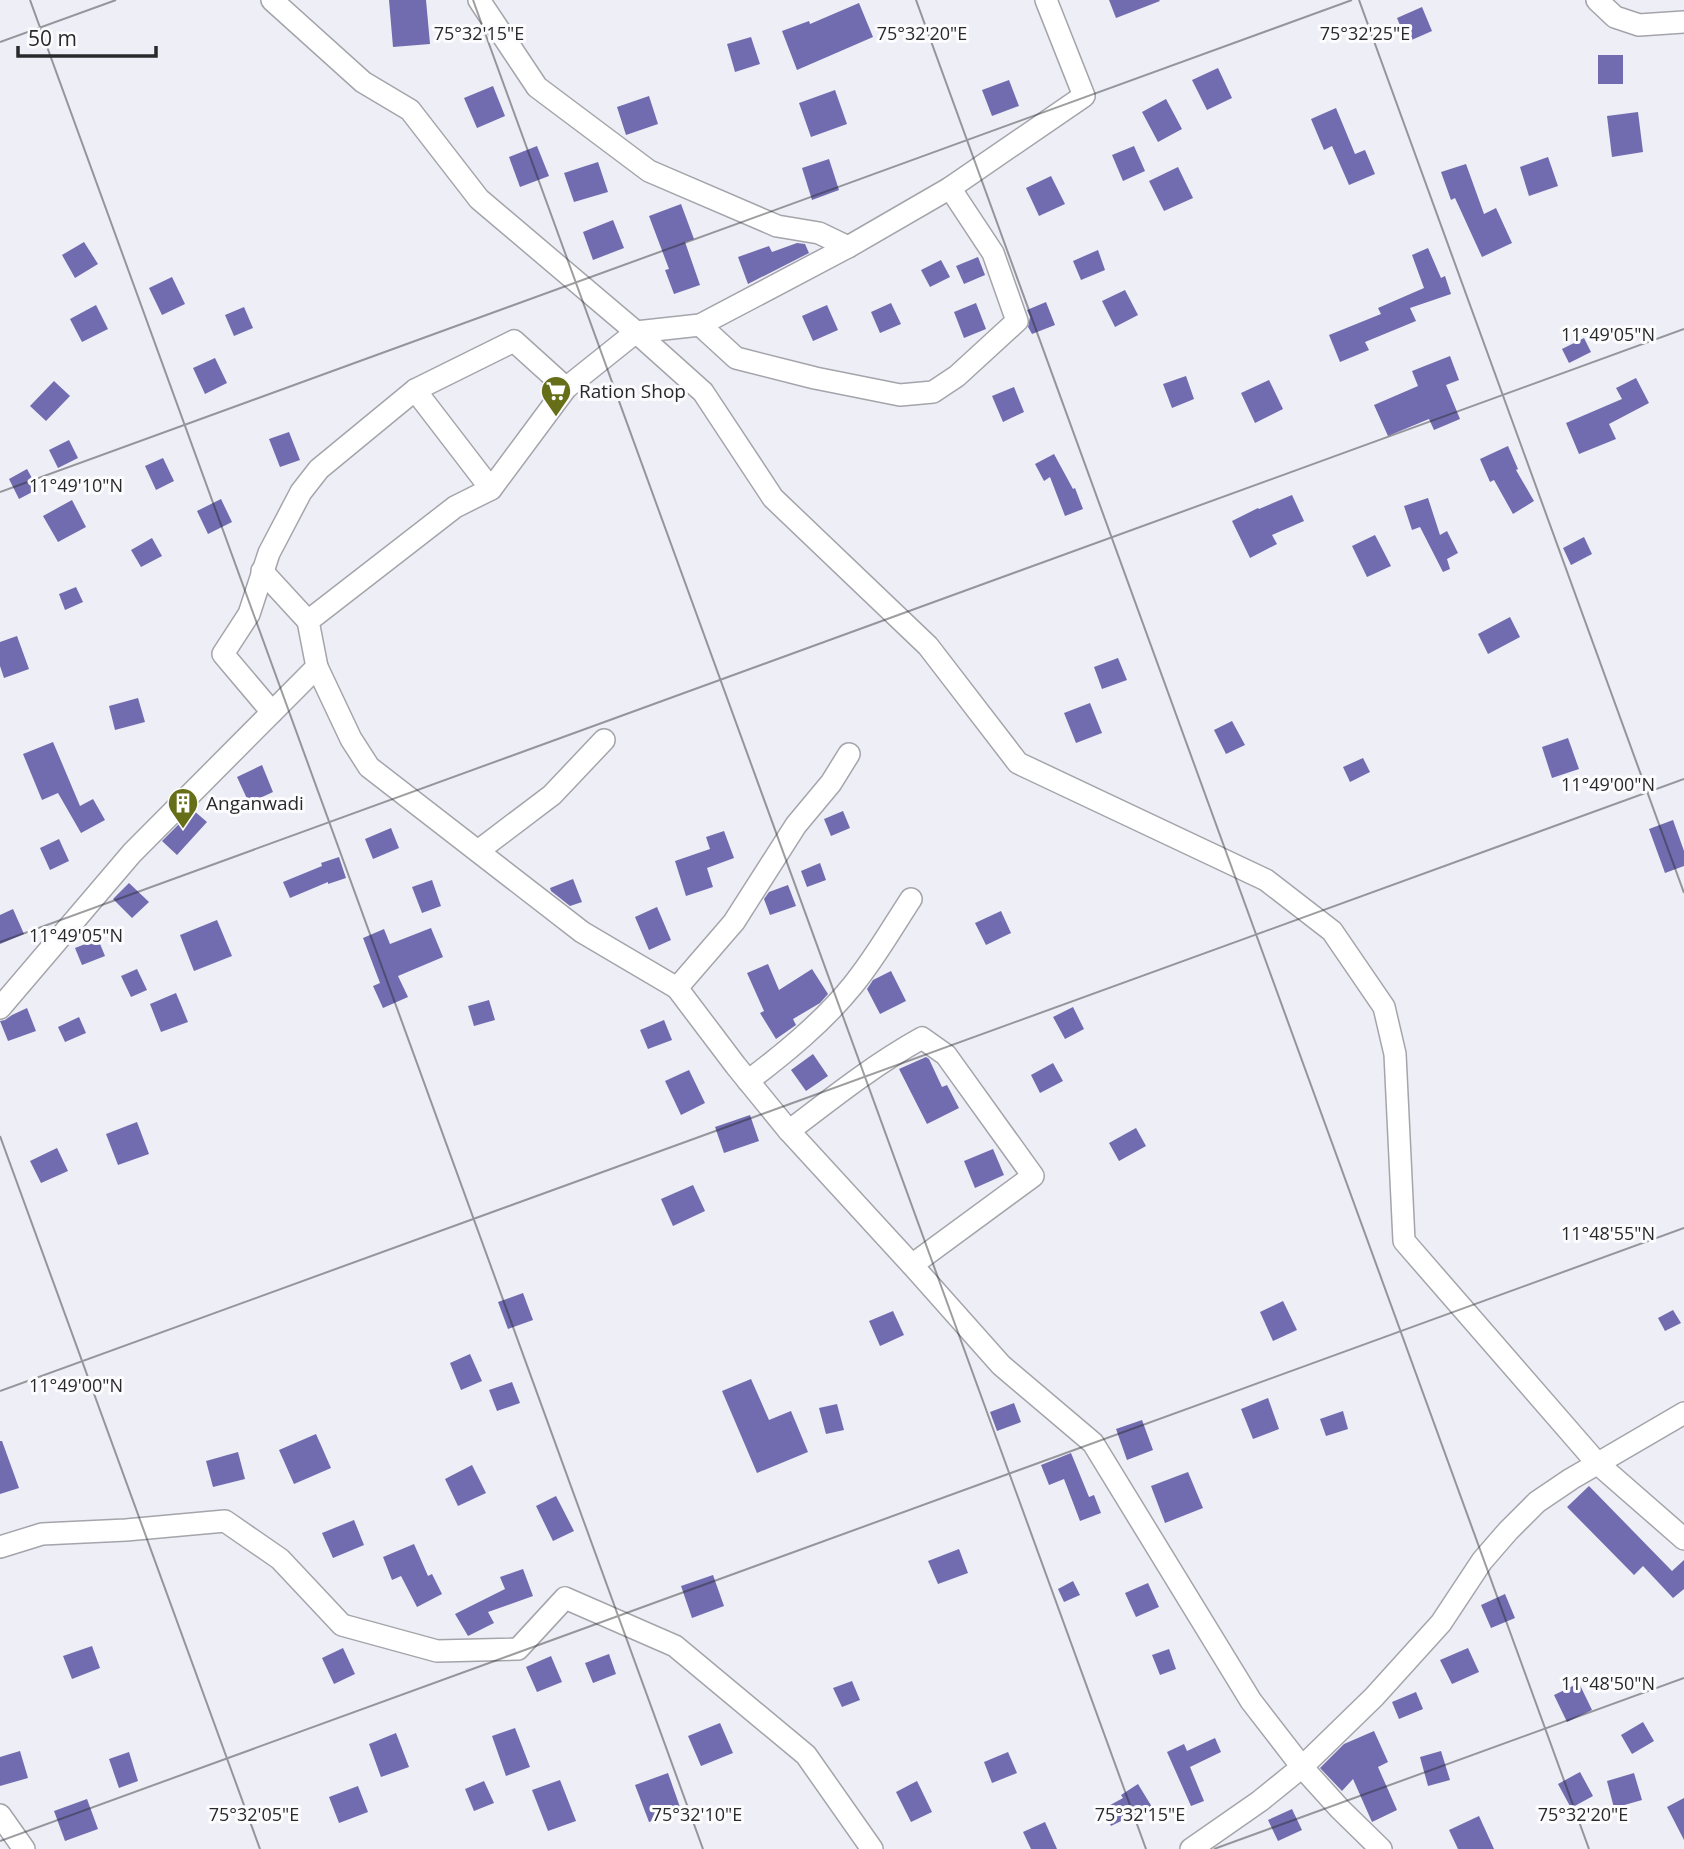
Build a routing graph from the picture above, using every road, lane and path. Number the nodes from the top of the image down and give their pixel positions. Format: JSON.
{"nodes":[{"id":1,"x":272,"y":0,"type":"edge"},
{"id":2,"x":480,"y":0,"type":"edge"},
{"id":3,"x":1046,"y":0,"type":"edge"},
{"id":4,"x":1597,"y":0,"type":"edge"},
{"id":5,"x":1684,"y":22,"type":"edge"},
{"id":6,"x":950,"y":188,"type":"junction"},
{"id":7,"x":848,"y":247,"type":"junction"},
{"id":8,"x":700,"y":325,"type":"junction"},
{"id":9,"x":636,"y":332,"type":"junction"},
{"id":10,"x":566,"y":388,"type":"junction"},
{"id":11,"x":415,"y":390,"type":"junction"},
{"id":12,"x":491,"y":489,"type":"junction"},
{"id":13,"x":262,"y":571,"type":"junction"},
{"id":14,"x":308,"y":621,"type":"junction"},
{"id":15,"x":317,"y":667,"type":"junction"},
{"id":16,"x":272,"y":712,"type":"junction"},
{"id":17,"x":604,"y":740,"type":"dead end"},
{"id":18,"x":849,"y":754,"type":"dead end"},
{"id":19,"x":478,"y":851,"type":"junction"},
{"id":20,"x":911,"y":899,"type":"dead end"},
{"id":21,"x":677,"y":988,"type":"junction"},
{"id":22,"x":0,"y":1008,"type":"edge"},
{"id":23,"x":748,"y":1081,"type":"junction"},
{"id":24,"x":789,"y":1131,"type":"junction"},
{"id":25,"x":912,"y":1265,"type":"junction"},
{"id":26,"x":1684,"y":1413,"type":"edge"},
{"id":27,"x":1597,"y":1463,"type":"junction"},
{"id":28,"x":1684,"y":1539,"type":"edge"},
{"id":29,"x":0,"y":1547,"type":"edge"},
{"id":30,"x":1302,"y":1767,"type":"junction"},
{"id":31,"x":0,"y":1815,"type":"edge"},
{"id":32,"x":24,"y":1849,"type":"edge"},
{"id":33,"x":872,"y":1849,"type":"edge"},
{"id":34,"x":1191,"y":1849,"type":"edge"},
{"id":35,"x":1381,"y":1849,"type":"edge"}],
"edges":[{"from":1,"to":9,"type":"street"},
{"from":2,"to":7,"type":"street"},
{"from":3,"to":6,"type":"street"},
{"from":4,"to":5,"type":"street"},
{"from":6,"to":7,"type":"street"},
{"from":6,"to":8,"type":"street"},
{"from":7,"to":8,"type":"street"},
{"from":8,"to":9,"type":"street"},
{"from":9,"to":10,"type":"street"},
{"from":9,"to":27,"type":"street"},
{"from":10,"to":11,"type":"street"},
{"from":10,"to":12,"type":"street"},
{"from":11,"to":12,"type":"street"},
{"from":11,"to":13,"type":"street"},
{"from":12,"to":14,"type":"street"},
{"from":13,"to":14,"type":"street"},
{"from":13,"to":16,"type":"street"},
{"from":14,"to":15,"type":"street"},
{"from":15,"to":16,"type":"street"},
{"from":15,"to":19,"type":"street"},
{"from":16,"to":22,"type":"street"},
{"from":17,"to":19,"type":"street"},
{"from":18,"to":21,"type":"street"},
{"from":19,"to":21,"type":"street"},
{"from":20,"to":23,"type":"street"},
{"from":21,"to":23,"type":"street"},
{"from":23,"to":24,"type":"street"},
{"from":24,"to":25,"type":"street"},
{"from":24,"to":25,"type":"street"},
{"from":25,"to":30,"type":"street"},
{"from":26,"to":27,"type":"street"},
{"from":27,"to":28,"type":"street"},
{"from":27,"to":30,"type":"street"},
{"from":29,"to":33,"type":"street"},
{"from":30,"to":34,"type":"street"},
{"from":30,"to":35,"type":"street"},
{"from":31,"to":32,"type":"street"}]}
